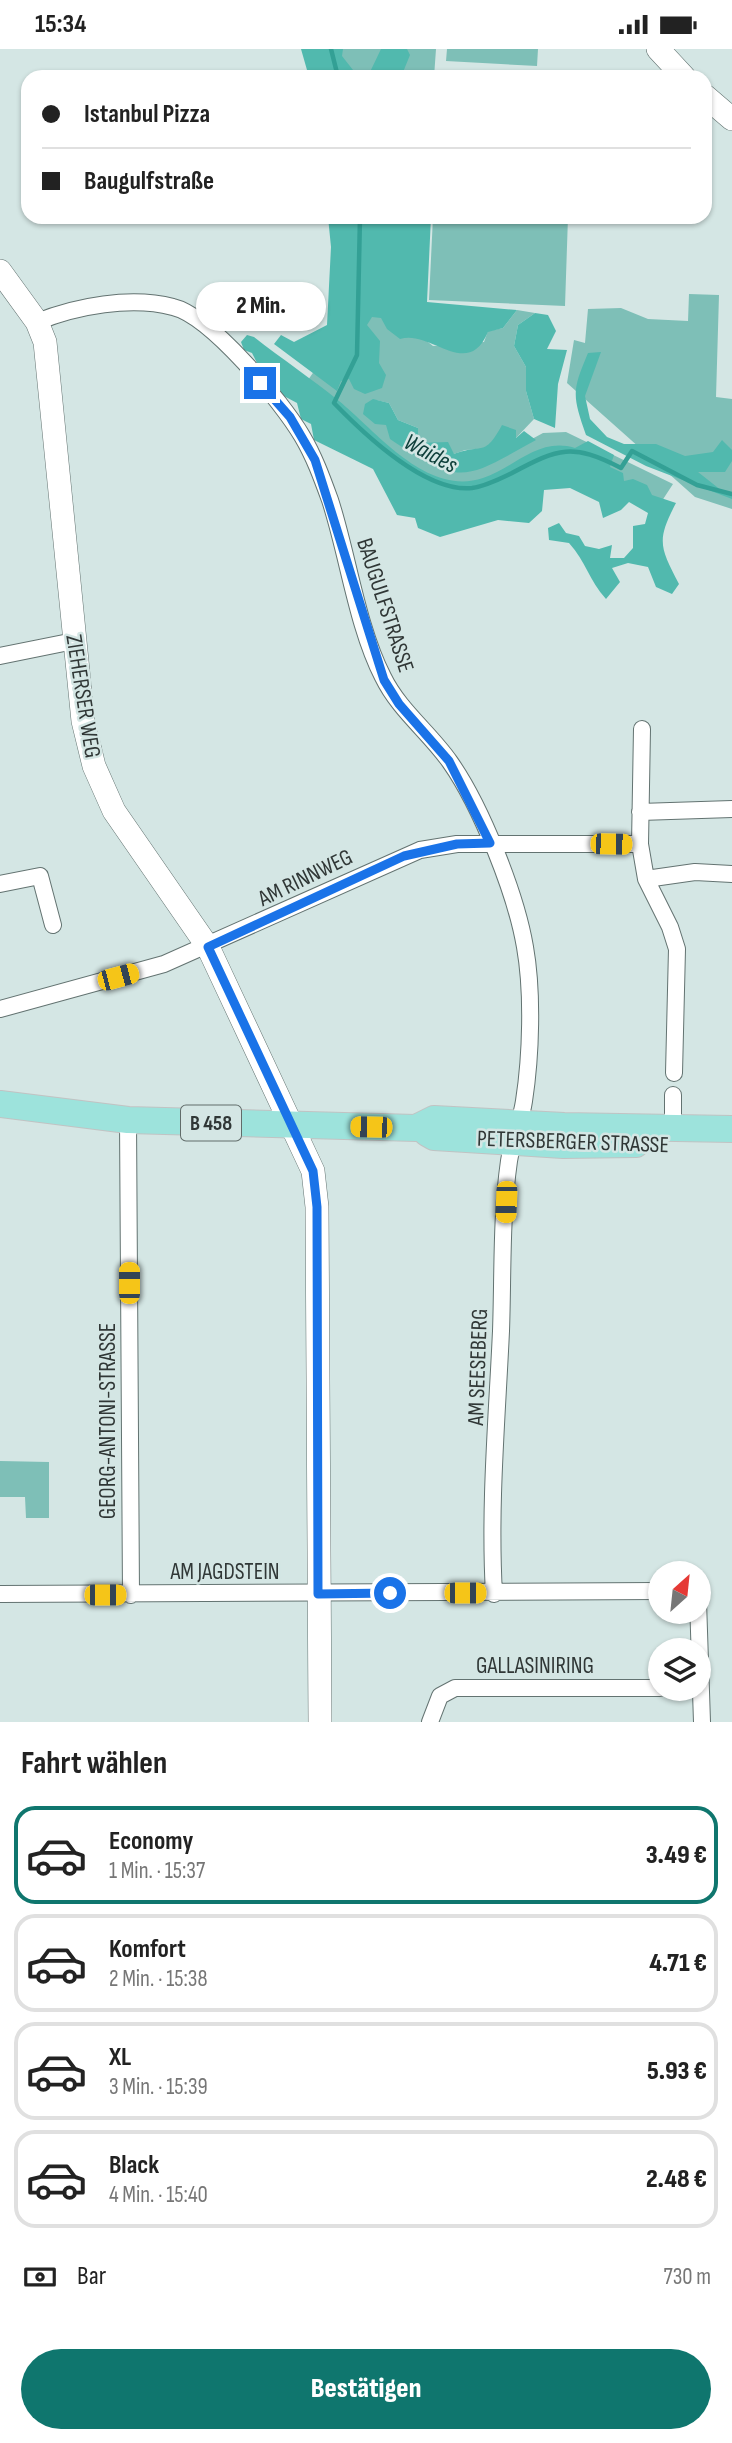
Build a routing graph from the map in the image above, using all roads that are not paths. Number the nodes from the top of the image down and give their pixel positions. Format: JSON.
{"nodes":[{"id":1,"x":658,"y":49,"type":"edge"},
{"id":2,"x":678,"y":70,"type":"edge"},
{"id":3,"x":712,"y":102,"type":"edge"},
{"id":4,"x":732,"y":119,"type":"edge"},
{"id":5,"x":0,"y":271,"type":"edge"},
{"id":6,"x":37,"y":322,"type":"junction"},
{"id":7,"x":74,"y":641,"type":"junction"},
{"id":8,"x":0,"y":656,"type":"edge"},
{"id":9,"x":642,"y":729,"type":"dead end"},
{"id":10,"x":732,"y":809,"type":"edge"},
{"id":11,"x":640,"y":812,"type":"junction"},
{"id":12,"x":490,"y":843,"type":"junction"},
{"id":13,"x":640,"y":844,"type":"junction"},
{"id":14,"x":732,"y":874,"type":"edge"},
{"id":15,"x":646,"y":879,"type":"junction"},
{"id":16,"x":0,"y":884,"type":"edge"},
{"id":17,"x":53,"y":925,"type":"dead end"},
{"id":18,"x":208,"y":947,"type":"junction"},
{"id":19,"x":0,"y":1009,"type":"edge"},
{"id":20,"x":674,"y":1073,"type":"dead end"},
{"id":21,"x":673,"y":1095,"type":"dead end"},
{"id":22,"x":0,"y":1104,"type":"edge"},
{"id":23,"x":128,"y":1120,"type":"junction"},
{"id":24,"x":294,"y":1125,"type":"junction"},
{"id":25,"x":673,"y":1128,"type":"junction"},
{"id":26,"x":732,"y":1129,"type":"edge"},
{"id":27,"x":516,"y":1132,"type":"junction"},
{"id":28,"x":732,"y":1145,"type":"edge"},
{"id":29,"x":648,"y":1591,"type":"edge"},
{"id":30,"x":0,"y":1594,"type":"edge"},
{"id":31,"x":318,"y":1594,"type":"junction"},
{"id":32,"x":494,"y":1594,"type":"junction"},
{"id":33,"x":131,"y":1595,"type":"junction"},
{"id":34,"x":648,"y":1688,"type":"edge"},
{"id":35,"x":701,"y":1701,"type":"edge"},
{"id":36,"x":320,"y":1722,"type":"edge"},
{"id":37,"x":430,"y":1722,"type":"edge"},
{"id":38,"x":702,"y":1722,"type":"edge"}],
"edges":[{"from":1,"to":2,"type":"street"},
{"from":3,"to":4,"type":"street"},
{"from":5,"to":6,"type":"street","name":"ZIEHERSER WEG"},
{"from":6,"to":7,"type":"street","name":"ZIEHERSER WEG"},
{"from":6,"to":12,"type":"street","name":"BAUGULFSTRASSE"},
{"from":7,"to":8,"type":"street"},
{"from":7,"to":18,"type":"street","name":"ZIEHERSER WEG"},
{"from":9,"to":11,"type":"street"},
{"from":10,"to":11,"type":"street"},
{"from":11,"to":13,"type":"street"},
{"from":12,"to":13,"type":"street","name":"AM RINNWEG"},
{"from":12,"to":18,"type":"street","name":"AM RINNWEG"},
{"from":12,"to":27,"type":"street","name":"BAUGULFSTRASSE"},
{"from":13,"to":15,"type":"street"},
{"from":14,"to":15,"type":"street"},
{"from":15,"to":20,"type":"street"},
{"from":16,"to":17,"type":"street"},
{"from":18,"to":19,"type":"street","name":"AM RINNWEG"},
{"from":18,"to":24,"type":"street","name":"ZIEHERSER WEG"},
{"from":21,"to":25,"type":"street"},
{"from":22,"to":23,"type":"main road","name":"PETERSBERGER STRASSE","number":"B 458"},
{"from":23,"to":24,"type":"main road","name":"PETERSBERGER STRASSE","number":"B 458"},
{"from":23,"to":33,"type":"street","name":"GEORG-ANTONI-STRASSE"},
{"from":24,"to":27,"type":"main road","name":"PETERSBERGER STRASSE","number":"B 458"},
{"from":24,"to":31,"type":"street","name":"ZIEHERSER WEG"},
{"from":25,"to":26,"type":"main road","name":"PETERSBERGER STRASSE","number":"B 458"},
{"from":25,"to":27,"type":"main road","name":"PETERSBERGER STRASSE","number":"B 458"},
{"from":27,"to":28,"type":"main road","name":"PETERSBERGER STRASSE","number":"B 458"},
{"from":27,"to":32,"type":"street","name":"AM SEESEBERG"},
{"from":29,"to":32,"type":"street","name":"AM JAGDSTEIN"},
{"from":30,"to":33,"type":"street","name":"AM JAGDSTEIN"},
{"from":31,"to":32,"type":"street","name":"AM JAGDSTEIN"},
{"from":31,"to":33,"type":"street","name":"AM JAGDSTEIN"},
{"from":31,"to":36,"type":"street","name":"ZIEHERSER WEG"},
{"from":34,"to":37,"type":"street","name":"GALLASINIRING"},
{"from":35,"to":38,"type":"street"}]}
